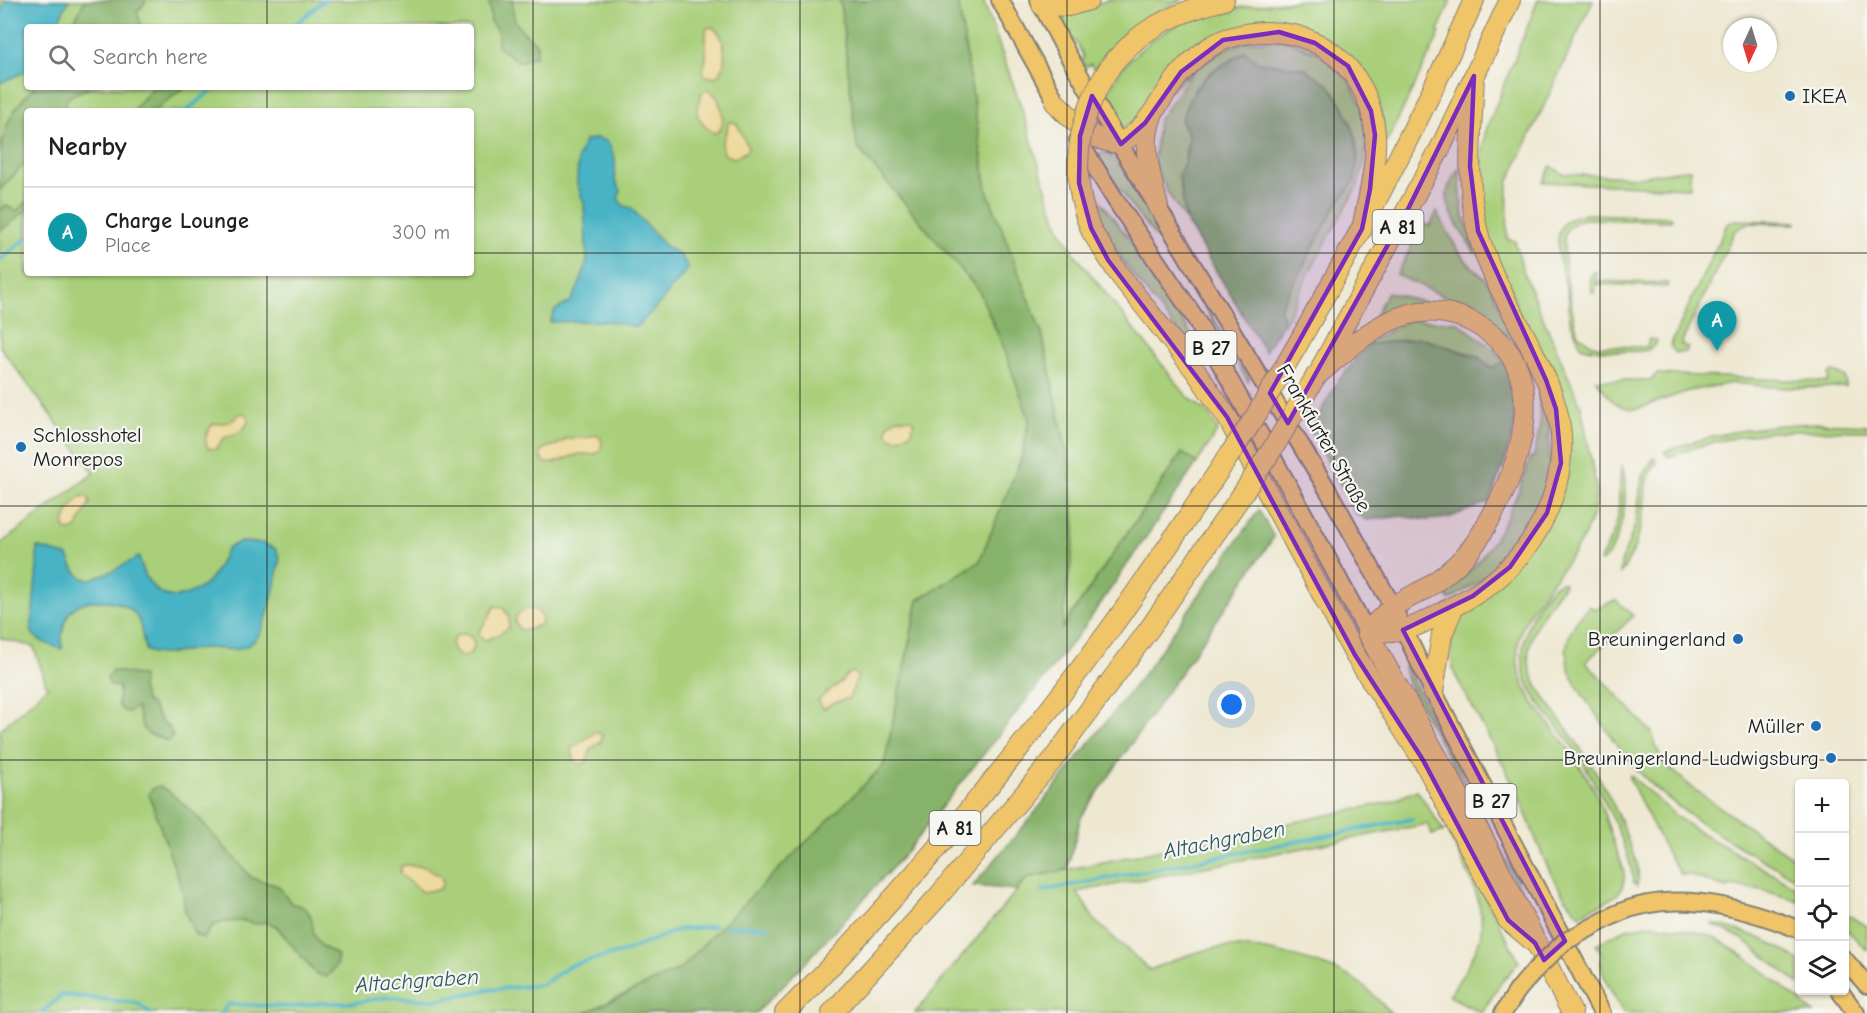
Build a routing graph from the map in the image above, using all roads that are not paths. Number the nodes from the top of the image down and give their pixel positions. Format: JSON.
{"nodes":[{"id":1,"x":1000,"y":0,"type":"edge"},
{"id":2,"x":1089,"y":0,"type":"edge"},
{"id":3,"x":1224,"y":0,"type":"edge"},
{"id":4,"x":1474,"y":0,"type":"edge"},
{"id":5,"x":1510,"y":0,"type":"edge"},
{"id":6,"x":1041,"y":2,"type":"edge"},
{"id":7,"x":1474,"y":76,"type":"junction"},
{"id":8,"x":1055,"y":102,"type":"junction"},
{"id":9,"x":1153,"y":112,"type":"junction"},
{"id":10,"x":1119,"y":142,"type":"junction"},
{"id":11,"x":1158,"y":207,"type":"junction"},
{"id":12,"x":1362,"y":230,"type":"junction"},
{"id":13,"x":1316,"y":376,"type":"junction"},
{"id":14,"x":1454,"y":606,"type":"junction"},
{"id":15,"x":1393,"y":607,"type":"junction"},
{"id":16,"x":1403,"y":630,"type":"junction"},
{"id":17,"x":1366,"y":632,"type":"junction"},
{"id":18,"x":1433,"y":691,"type":"junction"},
{"id":19,"x":1794,"y":927,"type":"edge"},
{"id":20,"x":1535,"y":943,"type":"junction"},
{"id":21,"x":1849,"y":964,"type":"edge"},
{"id":22,"x":1867,"y":985,"type":"edge"},
{"id":23,"x":1843,"y":995,"type":"edge"},
{"id":24,"x":1853,"y":1009,"type":"edge"},
{"id":25,"x":1504,"y":1010,"type":"edge"},
{"id":26,"x":785,"y":1013,"type":"edge"},
{"id":27,"x":832,"y":1013,"type":"edge"},
{"id":28,"x":1572,"y":1013,"type":"edge"},
{"id":29,"x":1602,"y":1013,"type":"edge"}],
"edges":[{"from":1,"to":8,"type":"main road","number":"B 27"},
{"from":2,"to":6,"type":"highway"},
{"from":3,"to":20,"type":"highway","bridge":true},
{"from":4,"to":12,"type":"highway","number":"A 81"},
{"from":5,"to":7,"type":"highway","number":"A 81"},
{"from":6,"to":10,"type":"main road","name":"Frankfurter Straße","number":"B 27"},
{"from":7,"to":13,"type":"highway","number":"A 81"},
{"from":7,"to":14,"type":"highway"},
{"from":8,"to":10,"type":"highway","number":"B 27"},
{"from":8,"to":17,"type":"main road","number":"B 27"},
{"from":9,"to":10,"type":"highway"},
{"from":9,"to":11,"type":"highway"},
{"from":9,"to":12,"type":"highway"},
{"from":10,"to":11,"type":"main road","name":"Frankfurter Straße","number":"B 27"},
{"from":11,"to":15,"type":"main road","name":"Frankfurter Straße","number":"B 27"},
{"from":12,"to":26,"type":"highway","number":"A 81","bridge":true},
{"from":13,"to":15,"type":"highway"},
{"from":13,"to":27,"type":"highway","number":"A 81","bridge":true},
{"from":14,"to":16,"type":"highway"},
{"from":14,"to":18,"type":"highway"},
{"from":15,"to":16,"type":"main road","name":"Frankfurter Straße","number":"B 27"},
{"from":15,"to":17,"type":"highway"},
{"from":16,"to":17,"type":"highway"},
{"from":16,"to":18,"type":"main road","name":"Frankfurter Straße","number":"B 27"},
{"from":17,"to":20,"type":"highway","number":"B 27"},
{"from":18,"to":29,"type":"main road","name":"Frankfurter Straße","number":"B 27"},
{"from":19,"to":25,"type":"main road","bridge":true},
{"from":20,"to":28,"type":"highway","number":"B 27"},
{"from":21,"to":22,"type":"main road"},
{"from":23,"to":24,"type":"main road"}]}
